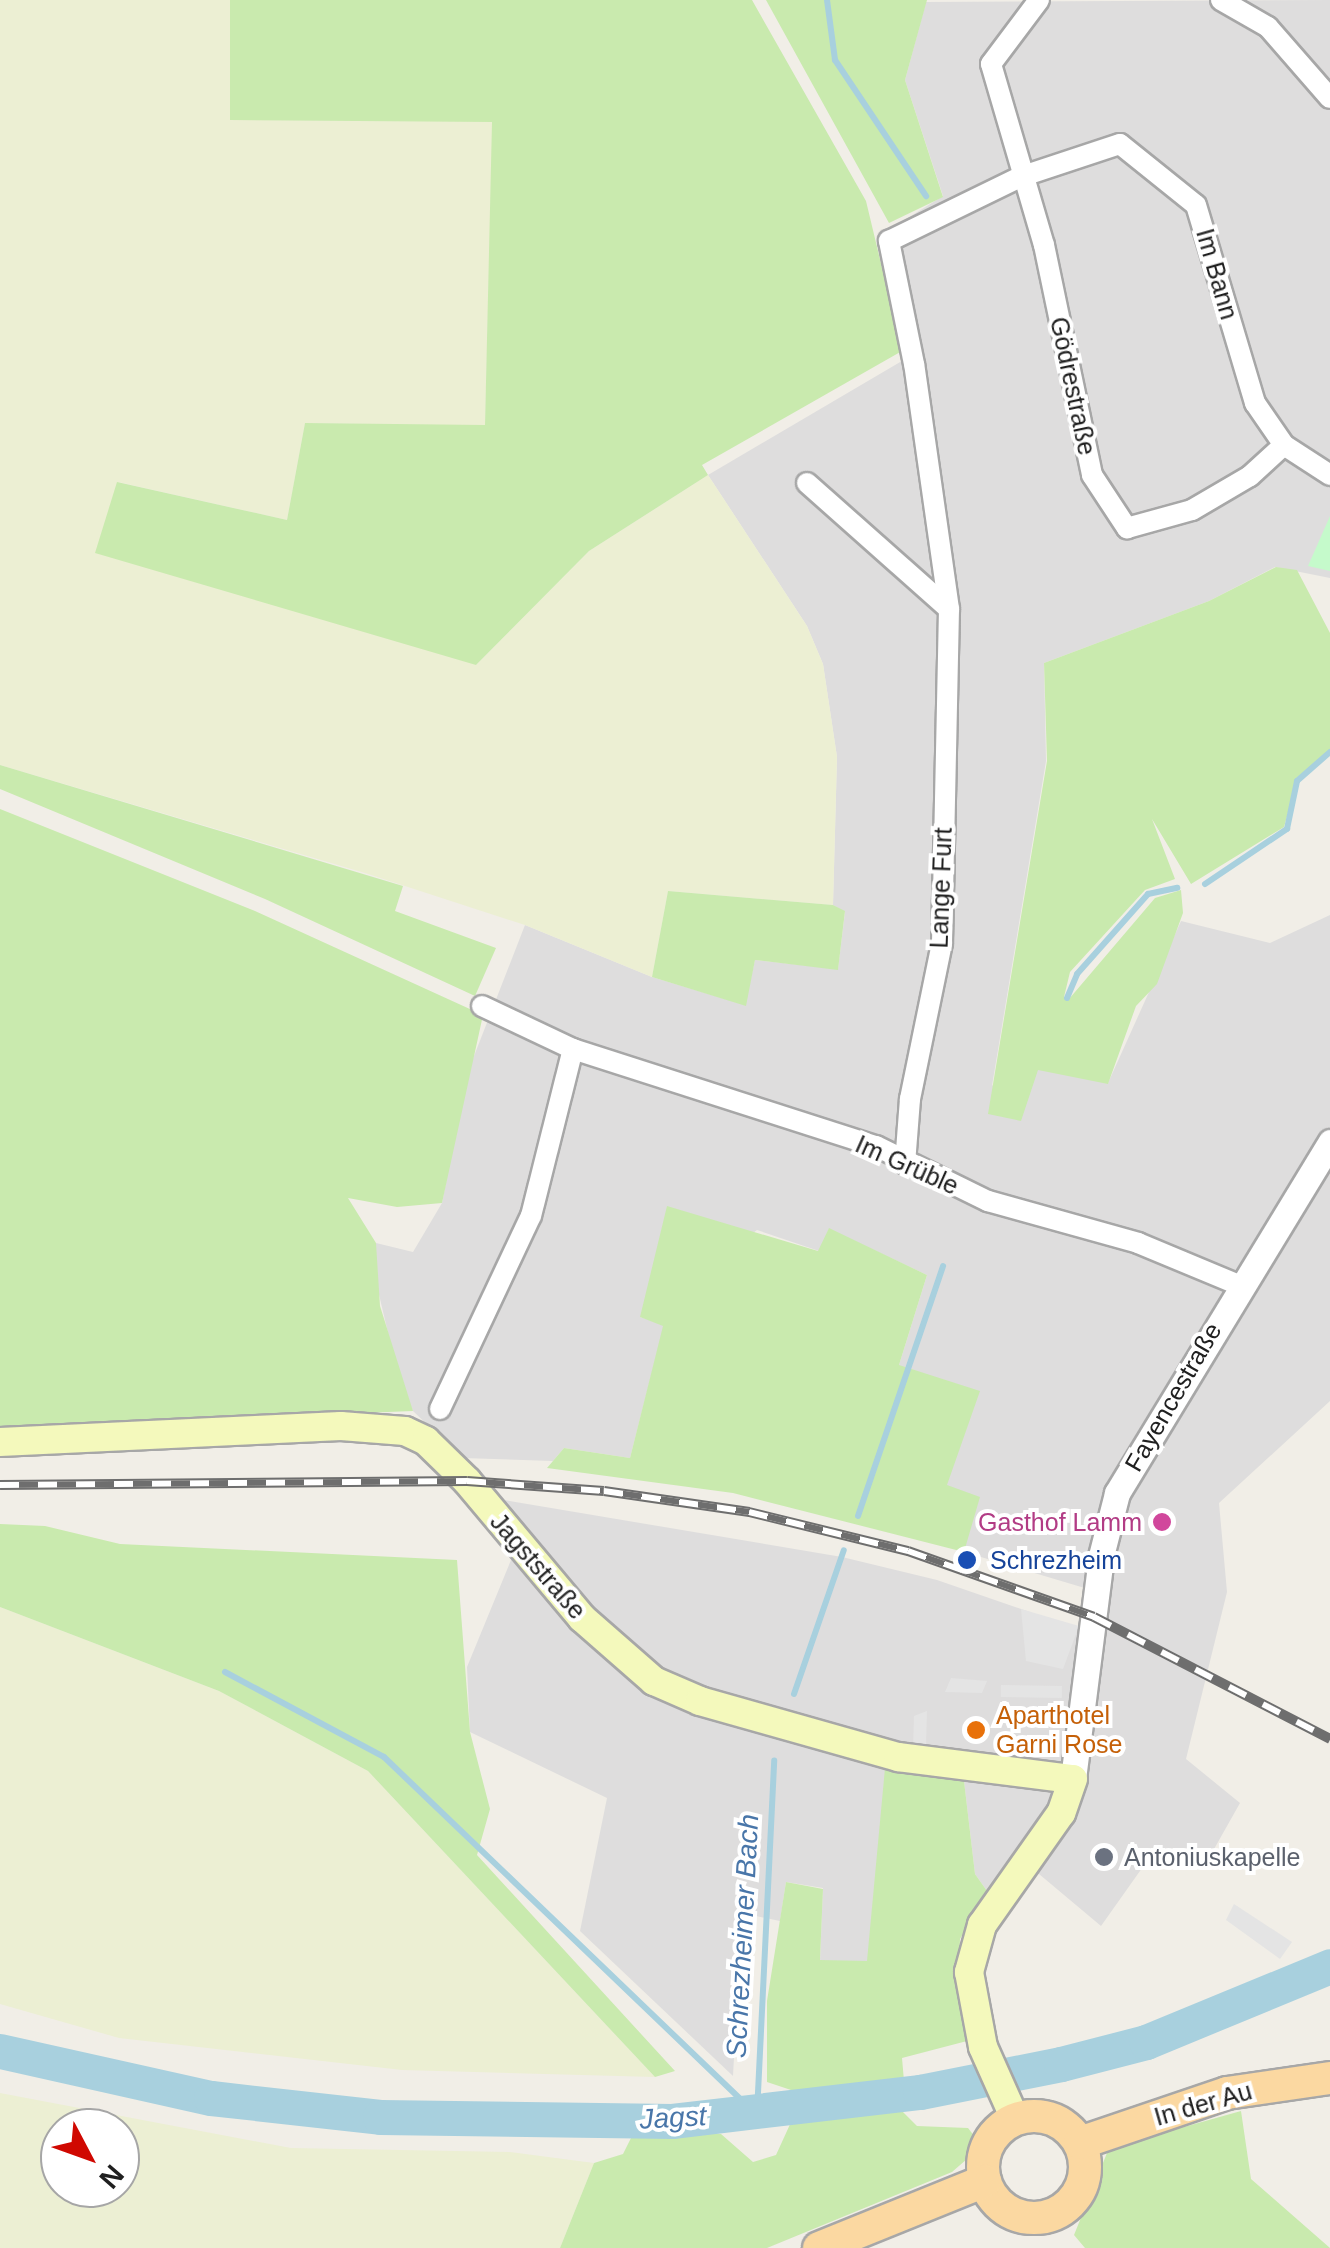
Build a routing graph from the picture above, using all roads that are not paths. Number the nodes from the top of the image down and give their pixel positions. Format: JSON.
{"nodes":[{"id":1,"x":1039,"y":0,"type":"edge"},
{"id":2,"x":1221,"y":0,"type":"edge"},
{"id":3,"x":1330,"y":98,"type":"edge"},
{"id":4,"x":1020,"y":177,"type":"junction"},
{"id":5,"x":889,"y":242,"type":"joint"},
{"id":6,"x":1284,"y":445,"type":"junction"},
{"id":7,"x":1330,"y":475,"type":"edge"},
{"id":8,"x":807,"y":484,"type":"dead end"},
{"id":9,"x":949,"y":608,"type":"junction"},
{"id":10,"x":482,"y":1006,"type":"dead end"},
{"id":11,"x":574,"y":1048,"type":"junction"},
{"id":12,"x":1330,"y":1142,"type":"edge"},
{"id":13,"x":905,"y":1164,"type":"junction"},
{"id":14,"x":1238,"y":1285,"type":"junction"},
{"id":15,"x":440,"y":1408,"type":"dead end"},
{"id":16,"x":0,"y":1442,"type":"edge"},
{"id":17,"x":1073,"y":1779,"type":"junction"},
{"id":18,"x":1330,"y":2078,"type":"edge"},
{"id":19,"x":1010,"y":2107,"type":"junction"},
{"id":20,"x":1080,"y":2143,"type":"junction"},
{"id":21,"x":985,"y":2181,"type":"junction"},
{"id":22,"x":819,"y":2248,"type":"edge"}],
"edges":[{"from":1,"to":4,"type":"street"},
{"from":2,"to":3,"type":"street"},
{"from":4,"to":5,"type":"street","name":"Im Bann"},
{"from":4,"to":6,"type":"street","name":"Im Bann"},
{"from":4,"to":6,"type":"street","name":"Gödrestraße"},
{"from":5,"to":9,"type":"street","name":"Lange Furt"},
{"from":6,"to":7,"type":"street","name":"Im Bann"},
{"from":8,"to":9,"type":"street"},
{"from":9,"to":13,"type":"street","name":"Lange Furt"},
{"from":10,"to":11,"type":"street","name":"Im Grüble"},
{"from":11,"to":13,"type":"street","name":"Im Grüble"},
{"from":11,"to":15,"type":"street"},
{"from":12,"to":14,"type":"street","name":"Fayencestraße"},
{"from":13,"to":14,"type":"street","name":"Im Grüble"},
{"from":14,"to":17,"type":"street","name":"Fayencestraße"},
{"from":16,"to":17,"type":"main road","name":"Jagststraße"},
{"from":17,"to":19,"type":"main road","name":"Fayencestraße"},
{"from":18,"to":20,"type":"main road","name":"In der Au"},
{"from":19,"to":20,"type":"main road"},
{"from":19,"to":21,"type":"main road"},
{"from":20,"to":21,"type":"main road"},
{"from":21,"to":22,"type":"main road"}]}
